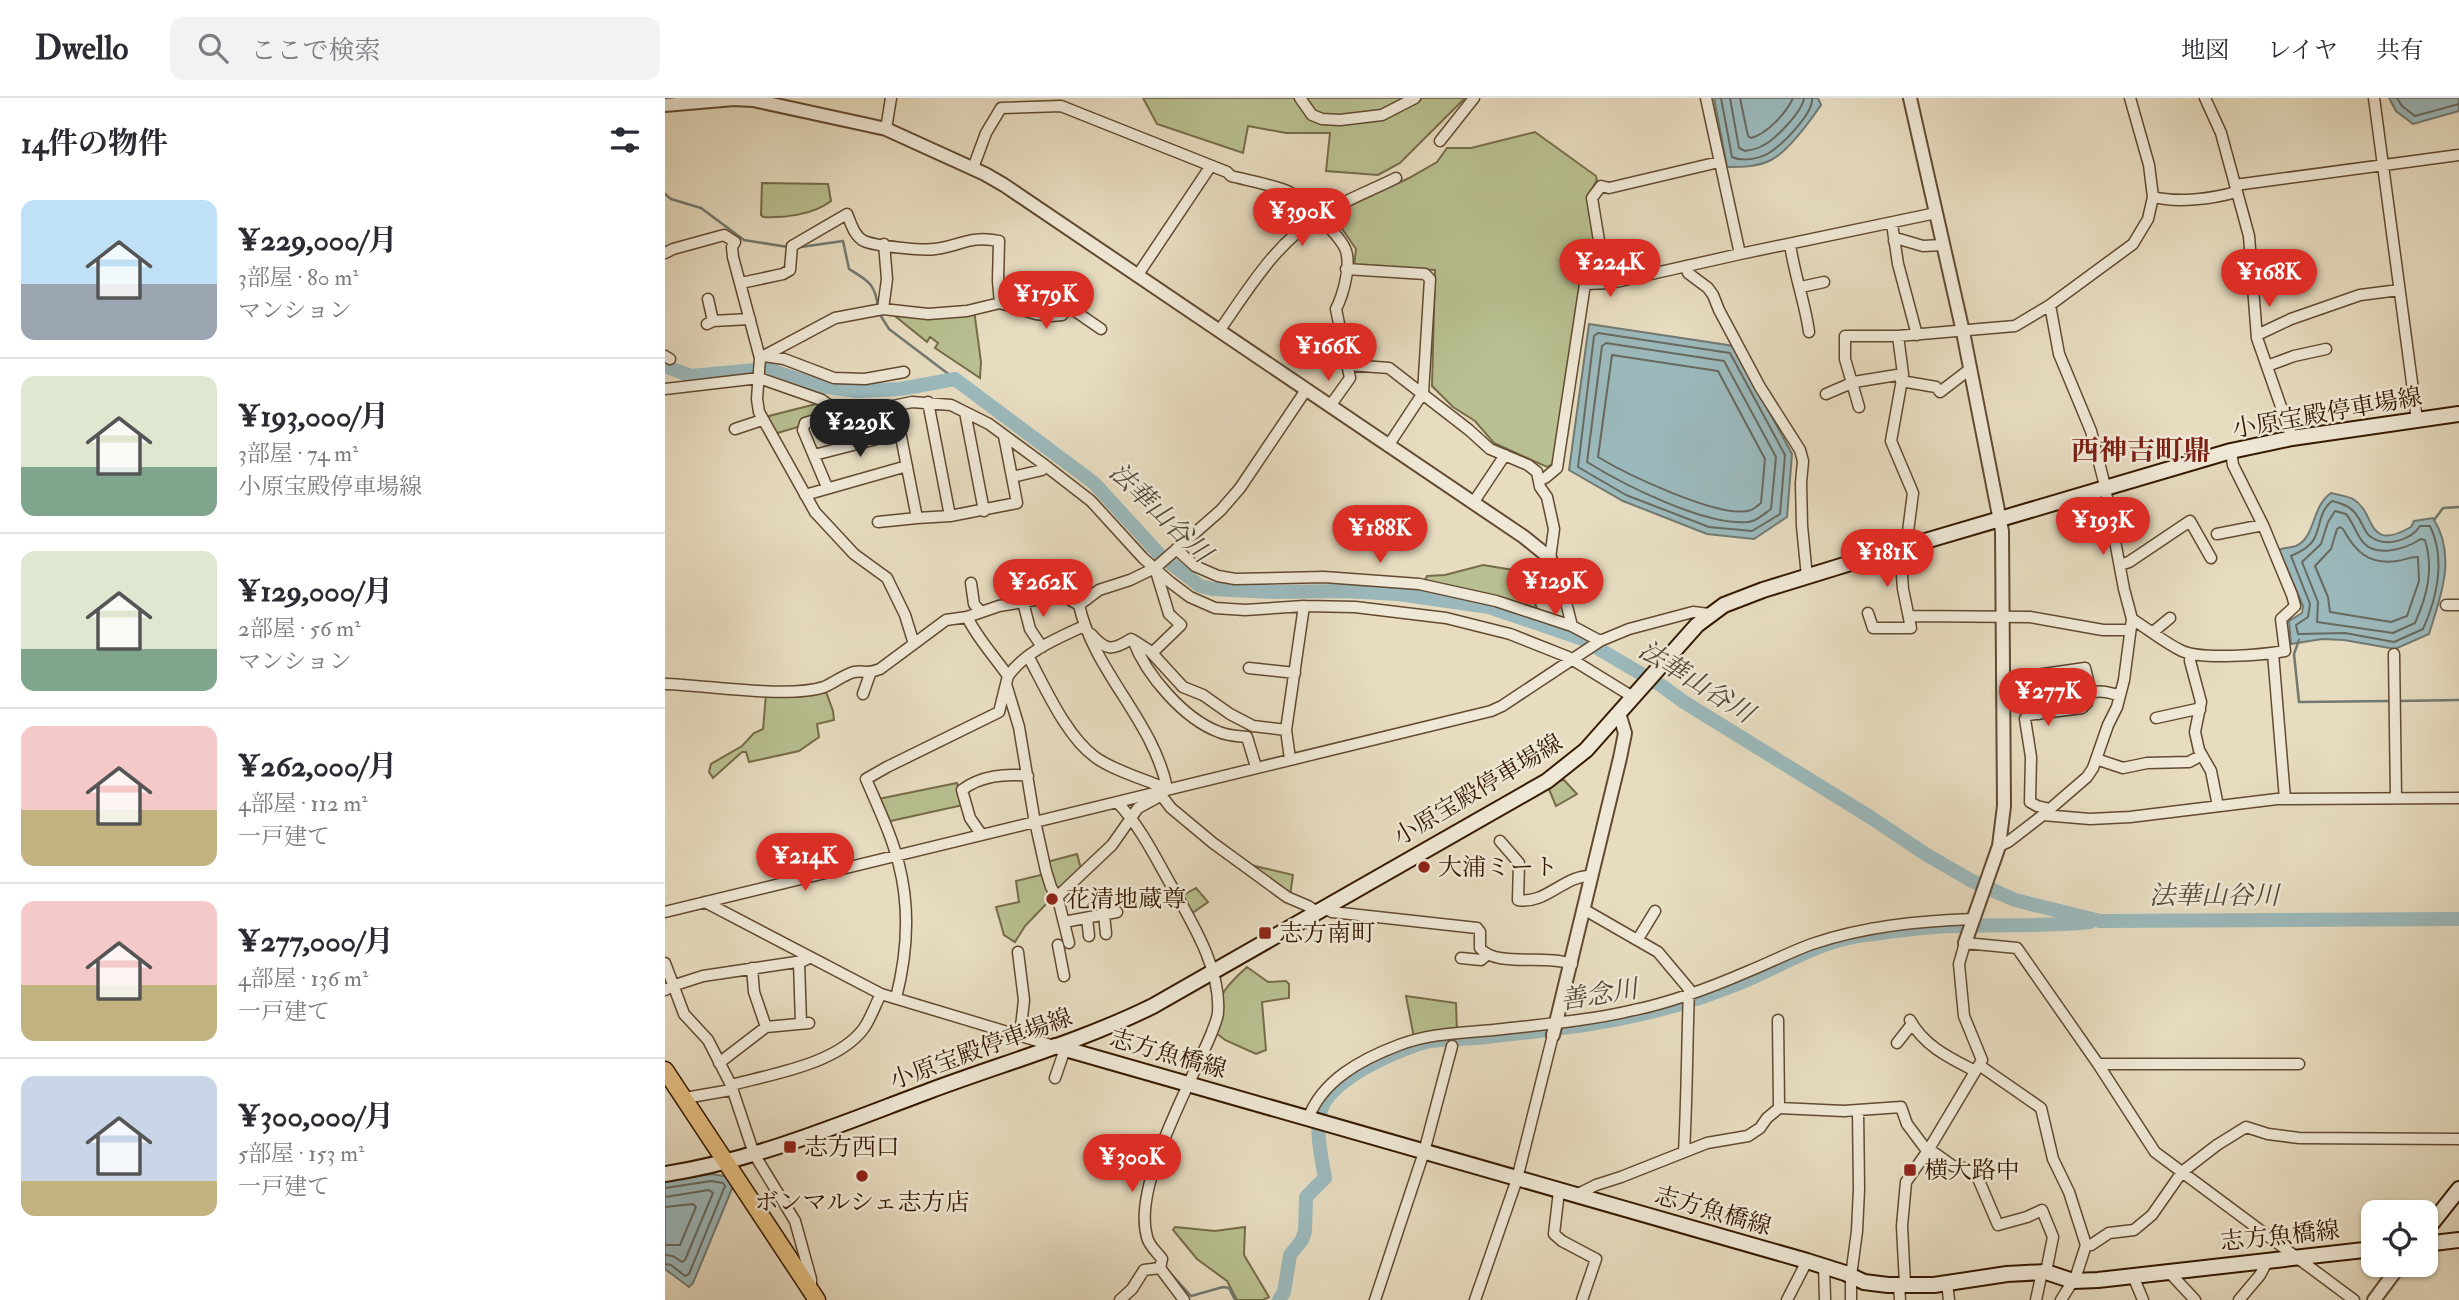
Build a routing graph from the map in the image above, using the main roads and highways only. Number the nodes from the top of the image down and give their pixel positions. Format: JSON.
{"nodes":[{"id":1,"x":2459,"y":414,"type":"edge"},
{"id":2,"x":1060,"y":1048,"type":"junction"},
{"id":3,"x":665,"y":1070,"type":"edge"},
{"id":4,"x":727,"y":1163,"type":"junction"},
{"id":5,"x":665,"y":1174,"type":"edge"},
{"id":6,"x":2459,"y":1189,"type":"edge"},
{"id":7,"x":2438,"y":1222,"type":"edge"},
{"id":8,"x":2438,"y":1240,"type":"edge"},
{"id":9,"x":2459,"y":1240,"type":"edge"},
{"id":10,"x":2361,"y":1250,"type":"edge"},
{"id":11,"x":1901,"y":1290,"type":"edge"},
{"id":12,"x":814,"y":1294,"type":"edge"}],
"edges":[{"from":1,"to":2,"type":"main road","name":"小原宝殿停車場線"},
{"from":2,"to":4,"type":"main road","name":"小原宝殿停車場線"},
{"from":2,"to":11,"type":"main road","name":"志方魚橋線"},
{"from":3,"to":4,"type":"main road"},
{"from":4,"to":5,"type":"main road","name":"小原宝殿停車場線"},
{"from":4,"to":12,"type":"main road"},
{"from":6,"to":7,"type":"main road"},
{"from":8,"to":9,"type":"main road"},
{"from":10,"to":11,"type":"main road","name":"志方魚橋線"}]}
